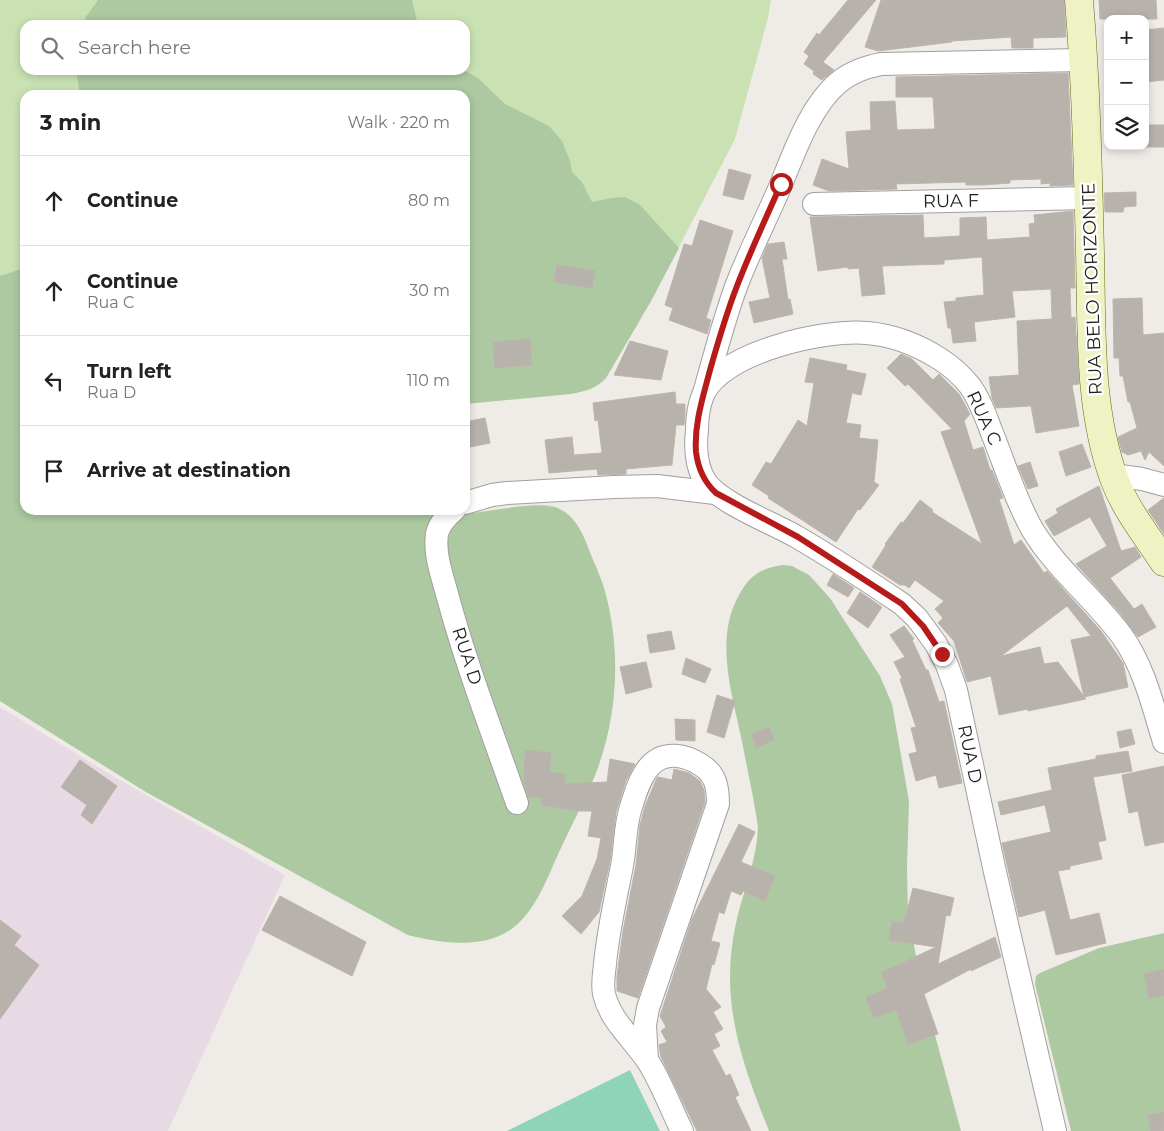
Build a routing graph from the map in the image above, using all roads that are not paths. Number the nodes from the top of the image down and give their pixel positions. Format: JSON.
{"nodes":[{"id":1,"x":1078,"y":0,"type":"edge"},
{"id":2,"x":1083,"y":60,"type":"junction"},
{"id":3,"x":1089,"y":198,"type":"junction"},
{"id":4,"x":814,"y":204,"type":"dead end"},
{"id":5,"x":723,"y":325,"type":"junction"},
{"id":6,"x":743,"y":359,"type":"junction"},
{"id":7,"x":704,"y":393,"type":"junction"},
{"id":8,"x":697,"y":427,"type":"junction"},
{"id":9,"x":698,"y":463,"type":"joint"},
{"id":10,"x":1113,"y":475,"type":"junction"},
{"id":11,"x":1164,"y":485,"type":"edge"},
{"id":12,"x":663,"y":487,"type":"junction"},
{"id":13,"x":716,"y":493,"type":"junction"},
{"id":14,"x":470,"y":502,"type":"edge"},
{"id":15,"x":448,"y":515,"type":"edge"},
{"id":16,"x":1164,"y":562,"type":"edge"},
{"id":17,"x":1164,"y":742,"type":"edge"},
{"id":18,"x":517,"y":803,"type":"dead end"},
{"id":19,"x":647,"y":1060,"type":"junction"},
{"id":20,"x":682,"y":1131,"type":"edge"},
{"id":21,"x":1055,"y":1131,"type":"edge"}],
"edges":[{"from":1,"to":2,"type":"street","name":"RUA BELO HORIZONTE"},
{"from":2,"to":3,"type":"street","name":"RUA BELO HORIZONTE"},
{"from":2,"to":5,"type":"street"},
{"from":3,"to":4,"type":"street","name":"RUA F"},
{"from":3,"to":10,"type":"street","name":"RUA BELO HORIZONTE"},
{"from":5,"to":6,"type":"street"},
{"from":5,"to":7,"type":"street"},
{"from":6,"to":7,"type":"street","name":"RUA C"},
{"from":6,"to":17,"type":"street","name":"RUA C"},
{"from":7,"to":8,"type":"street","name":"RUA C"},
{"from":8,"to":9,"type":"street","name":"RUA C"},
{"from":8,"to":12,"type":"street"},
{"from":9,"to":13,"type":"street","name":"RUA D"},
{"from":10,"to":11,"type":"street"},
{"from":10,"to":16,"type":"street","name":"RUA BELO HORIZONTE"},
{"from":12,"to":13,"type":"street","name":"RUA D"},
{"from":12,"to":14,"type":"street","name":"RUA D"},
{"from":13,"to":21,"type":"street","name":"RUA D"},
{"from":15,"to":18,"type":"street","name":"RUA D"},
{"from":19,"to":19,"type":"street"},
{"from":19,"to":20,"type":"street"}]}
